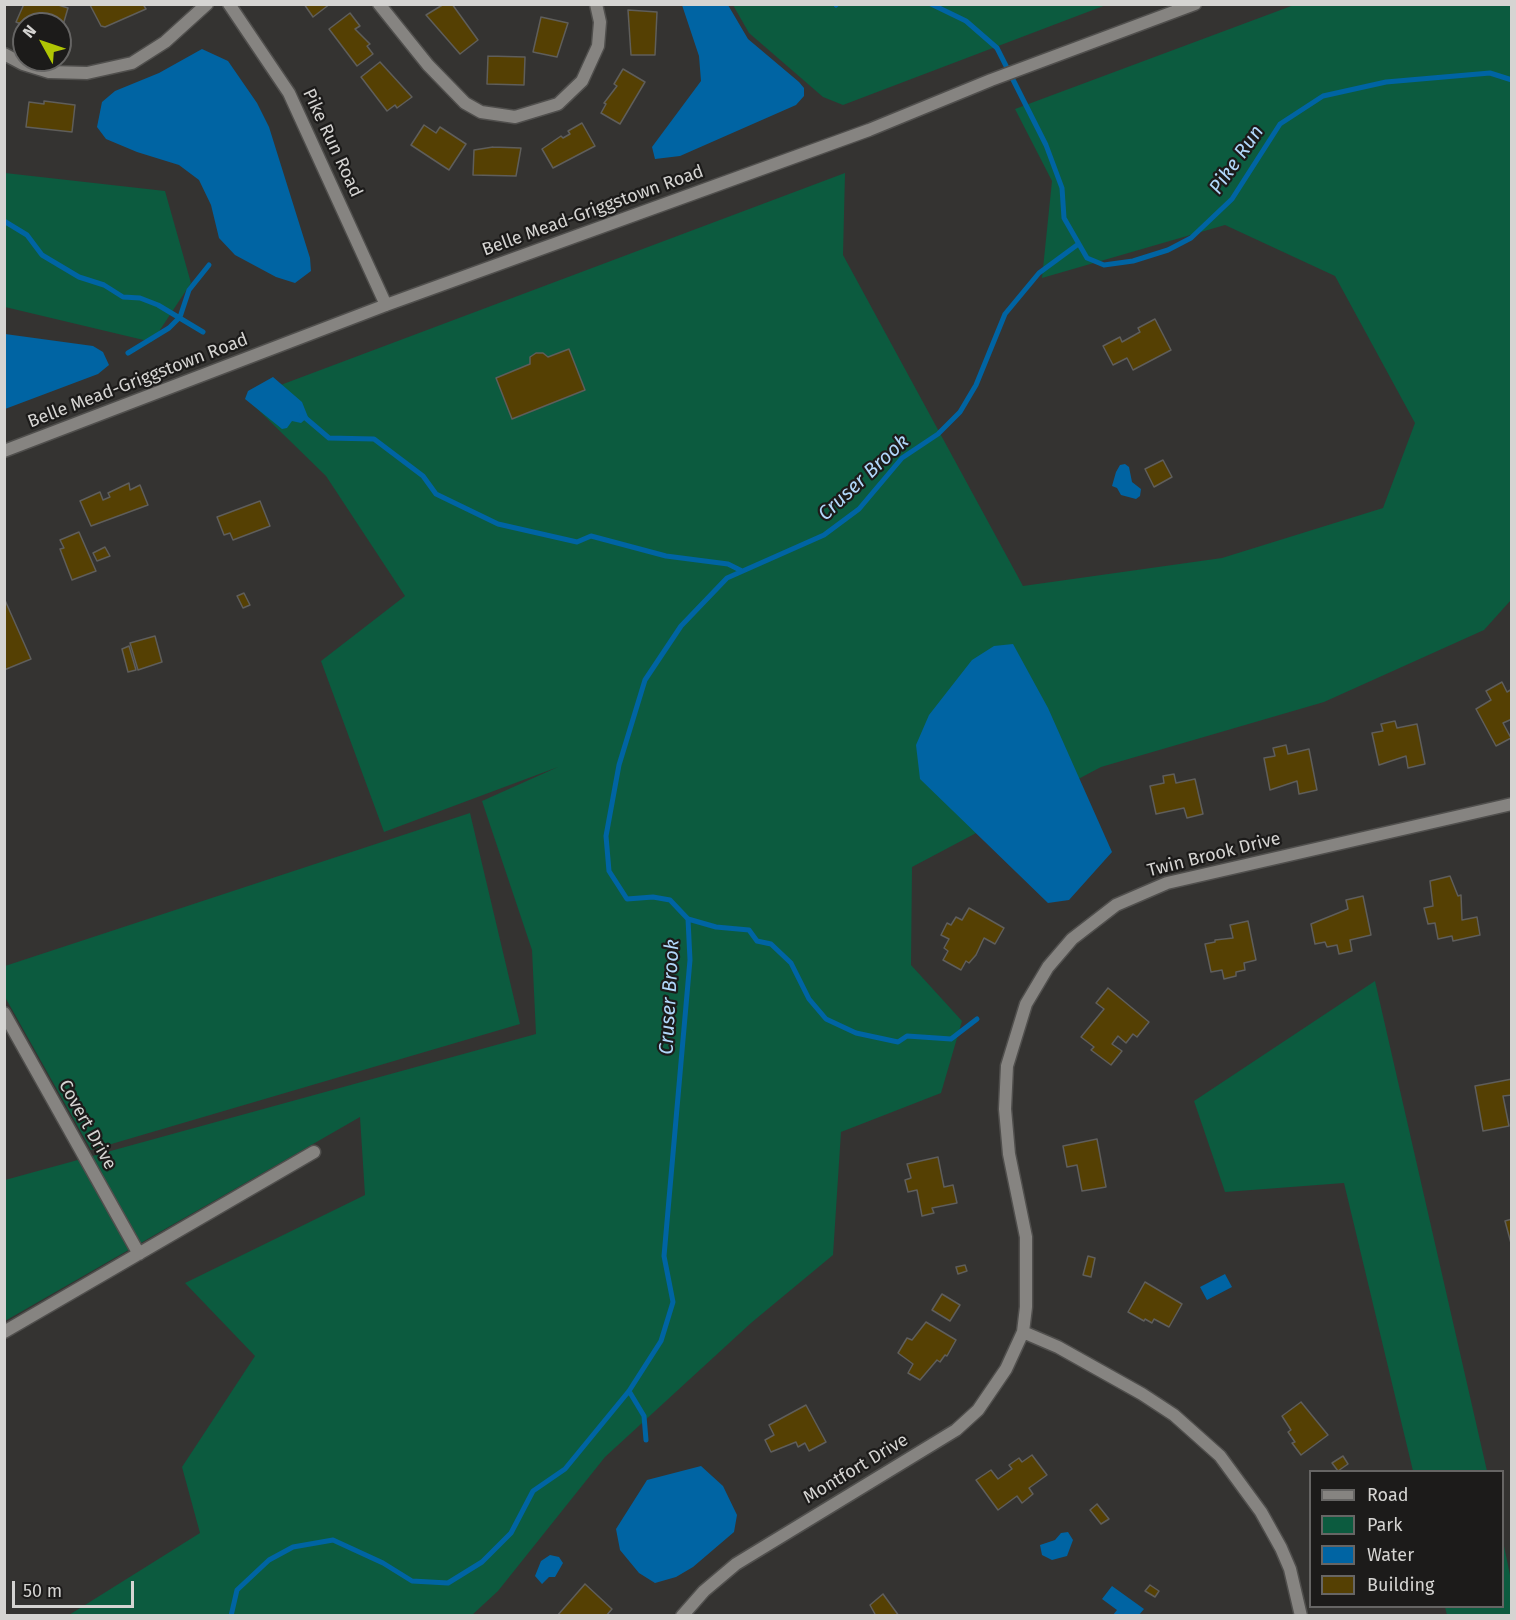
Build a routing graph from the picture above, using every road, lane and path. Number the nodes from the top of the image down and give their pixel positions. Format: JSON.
{"nodes":[{"id":1,"x":207,"y":4,"type":"edge"},
{"id":2,"x":229,"y":4,"type":"edge"},
{"id":3,"x":379,"y":4,"type":"edge"},
{"id":4,"x":596,"y":4,"type":"edge"},
{"id":5,"x":1195,"y":4,"type":"edge"},
{"id":6,"x":4,"y":54,"type":"edge"},
{"id":7,"x":386,"y":305,"type":"junction"},
{"id":8,"x":4,"y":452,"type":"edge"},
{"id":9,"x":1511,"y":804,"type":"edge"},
{"id":10,"x":4,"y":1013,"type":"edge"},
{"id":11,"x":314,"y":1152,"type":"dead end"},
{"id":12,"x":1026,"y":1237,"type":"joint"},
{"id":13,"x":139,"y":1254,"type":"junction"},
{"id":14,"x":4,"y":1332,"type":"edge"},
{"id":15,"x":1023,"y":1332,"type":"junction"},
{"id":16,"x":682,"y":1616,"type":"edge"},
{"id":17,"x":1301,"y":1616,"type":"edge"}],
"edges":[{"from":1,"to":6,"type":"street"},
{"from":2,"to":7,"type":"street","name":"Pike Run Road"},
{"from":3,"to":4,"type":"street"},
{"from":5,"to":7,"type":"street","name":"Belle Mead-Griggstown Road"},
{"from":7,"to":8,"type":"street","name":"Belle Mead-Griggstown Road"},
{"from":9,"to":12,"type":"street","name":"Twin Brook Drive"},
{"from":10,"to":13,"type":"street","name":"Covert Drive"},
{"from":11,"to":13,"type":"street"},
{"from":12,"to":15,"type":"street","name":"Montfort Drive"},
{"from":13,"to":14,"type":"street"},
{"from":15,"to":16,"type":"street","name":"Montfort Drive"},
{"from":15,"to":17,"type":"street"}]}
